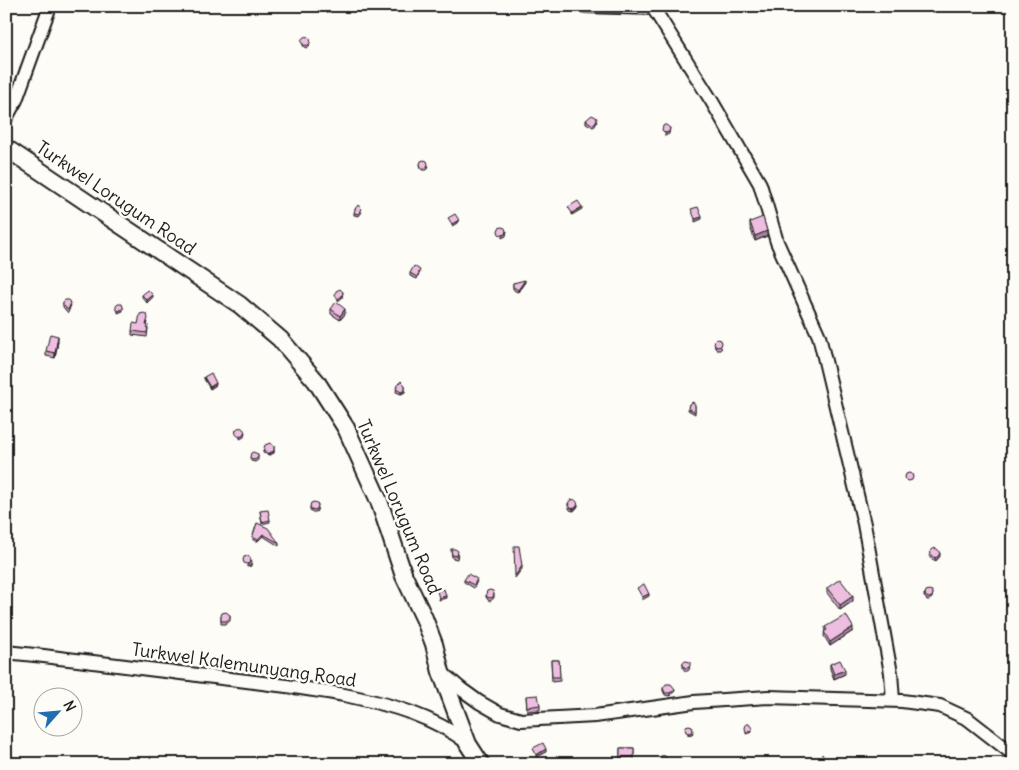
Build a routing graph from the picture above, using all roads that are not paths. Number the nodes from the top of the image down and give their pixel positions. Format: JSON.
{"nodes":[{"id":1,"x":50,"y":6,"type":"edge"},
{"id":2,"x":585,"y":6,"type":"edge"},
{"id":3,"x":652,"y":7,"type":"edge"},
{"id":4,"x":6,"y":118,"type":"edge"},
{"id":5,"x":6,"y":148,"type":"edge"},
{"id":6,"x":6,"y":652,"type":"edge"},
{"id":7,"x":441,"y":672,"type":"junction"},
{"id":8,"x":893,"y":700,"type":"junction"},
{"id":9,"x":468,"y":744,"type":"junction"},
{"id":10,"x":1013,"y":754,"type":"edge"},
{"id":11,"x":476,"y":764,"type":"edge"},
{"id":12,"x":481,"y":764,"type":"edge"}],
"edges":[{"from":1,"to":4,"type":"street"},
{"from":2,"to":3,"type":"street"},
{"from":3,"to":8,"type":"street"},
{"from":5,"to":7,"type":"main road","name":"Turkwel Lorugum Road"},
{"from":6,"to":9,"type":"street","name":"Turkwel Kalemunyang Road"},
{"from":7,"to":8,"type":"street"},
{"from":7,"to":9,"type":"main road","name":"Turkwel Lorugum Road"},
{"from":8,"to":10,"type":"street"},
{"from":9,"to":11,"type":"street"},
{"from":9,"to":12,"type":"main road","name":"Turkwel Lorugum Road"}]}
